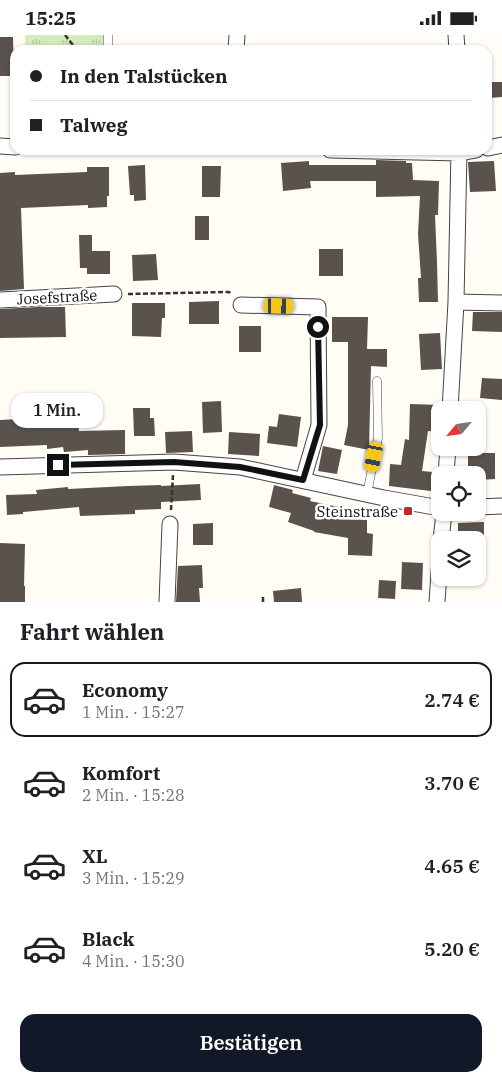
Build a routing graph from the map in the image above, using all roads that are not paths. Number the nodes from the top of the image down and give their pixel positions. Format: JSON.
{"nodes":[{"id":1,"x":460,"y":155,"type":"edge"},
{"id":2,"x":114,"y":294,"type":"road end"},
{"id":3,"x":0,"y":300,"type":"edge"},
{"id":4,"x":456,"y":302,"type":"junction"},
{"id":5,"x":502,"y":303,"type":"edge"},
{"id":6,"x":241,"y":305,"type":"road end"},
{"id":7,"x":376,"y":381,"type":"dead end"},
{"id":8,"x":450,"y":401,"type":"edge"},
{"id":9,"x":0,"y":467,"type":"edge"},
{"id":10,"x":303,"y":480,"type":"junction"},
{"id":11,"x":367,"y":494,"type":"junction"},
{"id":12,"x":431,"y":506,"type":"edge"},
{"id":13,"x":486,"y":507,"type":"edge"},
{"id":14,"x":502,"y":507,"type":"edge"},
{"id":15,"x":170,"y":524,"type":"road end"},
{"id":16,"x":438,"y":586,"type":"edge"},
{"id":17,"x":167,"y":602,"type":"edge"},
{"id":18,"x":437,"y":602,"type":"edge"}],
"edges":[{"from":1,"to":4,"type":"street"},
{"from":2,"to":3,"type":"street","name":"Josefstraße"},
{"from":4,"to":5,"type":"street"},
{"from":4,"to":8,"type":"street"},
{"from":6,"to":10,"type":"street"},
{"from":7,"to":11,"type":"lane"},
{"from":9,"to":10,"type":"street"},
{"from":10,"to":11,"type":"street"},
{"from":11,"to":12,"type":"street"},
{"from":13,"to":14,"type":"street"},
{"from":15,"to":17,"type":"street"},
{"from":16,"to":18,"type":"street"}]}
